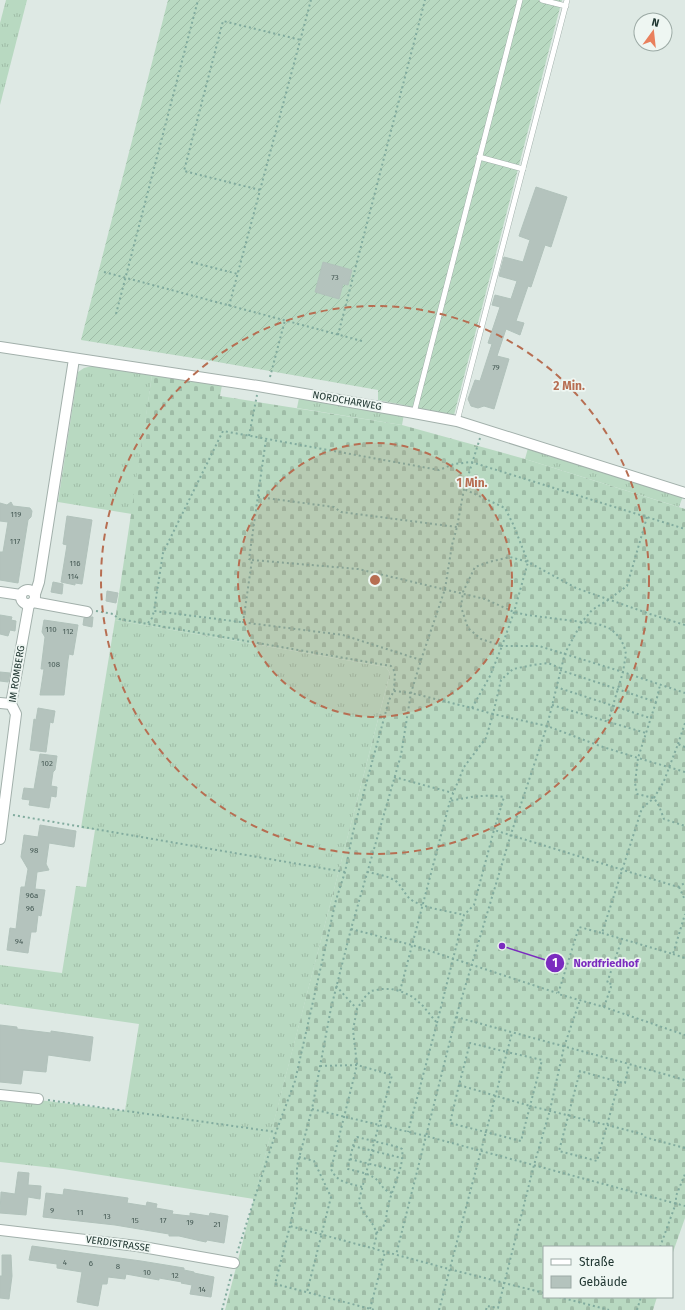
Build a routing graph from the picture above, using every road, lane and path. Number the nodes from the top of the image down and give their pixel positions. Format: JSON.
{"nodes":[{"id":1,"x":198,"y":0,"type":"edge"},
{"id":2,"x":311,"y":0,"type":"edge"},
{"id":3,"x":425,"y":0,"type":"edge"},
{"id":4,"x":520,"y":0,"type":"edge"},
{"id":5,"x":542,"y":0,"type":"edge"},
{"id":6,"x":566,"y":3,"type":"edge"},
{"id":7,"x":301,"y":40,"type":"junction"},
{"id":8,"x":479,"y":157,"type":"junction"},
{"id":9,"x":523,"y":169,"type":"junction"},
{"id":10,"x":260,"y":191,"type":"junction"},
{"id":11,"x":191,"y":262,"type":"dead end"},
{"id":12,"x":104,"y":272,"type":"dead end"},
{"id":13,"x":238,"y":274,"type":"junction"},
{"id":14,"x":126,"y":278,"type":"junction"},
{"id":15,"x":229,"y":306,"type":"junction"},
{"id":16,"x":116,"y":314,"type":"dead end"},
{"id":17,"x":285,"y":320,"type":"junction"},
{"id":18,"x":338,"y":335,"type":"junction"},
{"id":19,"x":362,"y":341,"type":"dead end"},
{"id":20,"x":0,"y":347,"type":"edge"},
{"id":21,"x":74,"y":359,"type":"junction"},
{"id":22,"x":263,"y":387,"type":"junction"},
{"id":23,"x":414,"y":413,"type":"junction"},
{"id":24,"x":457,"y":421,"type":"junction"},
{"id":25,"x":483,"y":430,"type":"junction"},
{"id":26,"x":249,"y":436,"type":"junction"},
{"id":27,"x":266,"y":439,"type":"junction"},
{"id":28,"x":471,"y":462,"type":"junction"},
{"id":29,"x":464,"y":489,"type":"junction"},
{"id":30,"x":685,"y":493,"type":"edge"},
{"id":31,"x":258,"y":497,"type":"junction"},
{"id":32,"x":646,"y":517,"type":"junction"},
{"id":33,"x":457,"y":527,"type":"junction"},
{"id":34,"x":685,"y":529,"type":"edge"},
{"id":35,"x":252,"y":560,"type":"junction"},
{"id":36,"x":528,"y":562,"type":"junction"},
{"id":37,"x":445,"y":589,"type":"junction"},
{"id":38,"x":0,"y":592,"type":"edge"},
{"id":39,"x":462,"y":594,"type":"junction"},
{"id":40,"x":32,"y":600,"type":"junction"},
{"id":41,"x":608,"y":600,"type":"junction"},
{"id":42,"x":154,"y":610,"type":"junction"},
{"id":43,"x":87,"y":612,"type":"joint"},
{"id":44,"x":514,"y":612,"type":"junction"},
{"id":45,"x":582,"y":622,"type":"junction"},
{"id":46,"x":243,"y":623,"type":"junction"},
{"id":47,"x":147,"y":624,"type":"junction"},
{"id":48,"x":685,"y":625,"type":"edge"},
{"id":49,"x":502,"y":646,"type":"junction"},
{"id":50,"x":565,"y":653,"type":"junction"},
{"id":51,"x":420,"y":660,"type":"junction"},
{"id":52,"x":560,"y":669,"type":"junction"},
{"id":53,"x":623,"y":672,"type":"junction"},
{"id":54,"x":660,"y":685,"type":"junction"},
{"id":55,"x":556,"y":687,"type":"junction"},
{"id":56,"x":617,"y":689,"type":"junction"},
{"id":57,"x":394,"y":691,"type":"junction"},
{"id":58,"x":411,"y":693,"type":"junction"},
{"id":59,"x":685,"y":693,"type":"edge"},
{"id":60,"x":656,"y":702,"type":"junction"},
{"id":61,"x":0,"y":703,"type":"edge"},
{"id":62,"x":10,"y":704,"type":"junction"},
{"id":63,"x":552,"y":705,"type":"junction"},
{"id":64,"x":612,"y":705,"type":"junction"},
{"id":65,"x":472,"y":708,"type":"junction"},
{"id":66,"x":493,"y":714,"type":"junction"},
{"id":67,"x":651,"y":718,"type":"junction"},
{"id":68,"x":608,"y":722,"type":"junction"},
{"id":69,"x":685,"y":723,"type":"edge"},
{"id":70,"x":547,"y":726,"type":"junction"},
{"id":71,"x":646,"y":733,"type":"junction"},
{"id":72,"x":678,"y":744,"type":"junction"},
{"id":73,"x":685,"y":747,"type":"edge"},
{"id":74,"x":638,"y":758,"type":"junction"},
{"id":75,"x":670,"y":766,"type":"junction"},
{"id":76,"x":685,"y":772,"type":"edge"},
{"id":77,"x":394,"y":777,"type":"junction"},
{"id":78,"x":453,"y":793,"type":"junction"},
{"id":79,"x":654,"y":798,"type":"junction"},
{"id":80,"x":450,"y":802,"type":"junction"},
{"id":81,"x":2,"y":813,"type":"edge"},
{"id":82,"x":685,"y":826,"type":"edge"},
{"id":83,"x":494,"y":830,"type":"junction"},
{"id":84,"x":511,"y":834,"type":"junction"},
{"id":85,"x":0,"y":839,"type":"edge"},
{"id":86,"x":621,"y":869,"type":"junction"},
{"id":87,"x":345,"y":872,"type":"junction"},
{"id":88,"x":367,"y":872,"type":"junction"},
{"id":89,"x":685,"y":883,"type":"edge"},
{"id":90,"x":678,"y":887,"type":"junction"},
{"id":91,"x":685,"y":900,"type":"edge"},
{"id":92,"x":423,"y":904,"type":"junction"},
{"id":93,"x":685,"y":914,"type":"edge"},
{"id":94,"x":464,"y":915,"type":"junction"},
{"id":95,"x":351,"y":929,"type":"junction"},
{"id":96,"x":602,"y":933,"type":"junction"},
{"id":97,"x":622,"y":939,"type":"junction"},
{"id":98,"x":412,"y":946,"type":"junction"},
{"id":99,"x":673,"y":954,"type":"junction"},
{"id":100,"x":685,"y":958,"type":"edge"},
{"id":101,"x":453,"y":959,"type":"junction"},
{"id":102,"x":471,"y":965,"type":"junction"},
{"id":103,"x":336,"y":986,"type":"junction"},
{"id":104,"x":400,"y":991,"type":"junction"},
{"id":105,"x":558,"y":994,"type":"junction"},
{"id":106,"x":580,"y":1000,"type":"junction"},
{"id":107,"x":604,"y":1008,"type":"junction"},
{"id":108,"x":357,"y":1010,"type":"junction"},
{"id":109,"x":456,"y":1017,"type":"junction"},
{"id":110,"x":437,"y":1022,"type":"junction"},
{"id":111,"x":512,"y":1033,"type":"junction"},
{"id":112,"x":685,"y":1035,"type":"edge"},
{"id":113,"x":564,"y":1047,"type":"junction"},
{"id":114,"x":507,"y":1052,"type":"junction"},
{"id":115,"x":357,"y":1064,"type":"junction"},
{"id":116,"x":629,"y":1064,"type":"junction"},
{"id":117,"x":320,"y":1066,"type":"junction"},
{"id":118,"x":685,"y":1080,"type":"edge"},
{"id":119,"x":619,"y":1082,"type":"junction"},
{"id":120,"x":459,"y":1085,"type":"junction"},
{"id":121,"x":0,"y":1094,"type":"edge"},
{"id":122,"x":496,"y":1095,"type":"junction"},
{"id":123,"x":38,"y":1099,"type":"joint"},
{"id":124,"x":530,"y":1106,"type":"junction"},
{"id":125,"x":312,"y":1109,"type":"junction"},
{"id":126,"x":550,"y":1110,"type":"junction"},
{"id":127,"x":569,"y":1115,"type":"junction"},
{"id":128,"x":344,"y":1116,"type":"junction"},
{"id":129,"x":378,"y":1125,"type":"junction"},
{"id":130,"x":607,"y":1125,"type":"junction"},
{"id":131,"x":276,"y":1132,"type":"junction"},
{"id":132,"x":408,"y":1132,"type":"junction"},
{"id":133,"x":486,"y":1132,"type":"junction"},
{"id":134,"x":426,"y":1136,"type":"junction"},
{"id":135,"x":374,"y":1141,"type":"junction"},
{"id":136,"x":353,"y":1146,"type":"junction"},
{"id":137,"x":685,"y":1148,"type":"edge"},
{"id":138,"x":372,"y":1150,"type":"junction"},
{"id":139,"x":481,"y":1150,"type":"junction"},
{"id":140,"x":299,"y":1157,"type":"junction"},
{"id":141,"x":402,"y":1158,"type":"junction"},
{"id":142,"x":350,"y":1159,"type":"junction"},
{"id":143,"x":368,"y":1164,"type":"junction"},
{"id":144,"x":534,"y":1165,"type":"junction"},
{"id":145,"x":398,"y":1171,"type":"junction"},
{"id":146,"x":366,"y":1174,"type":"junction"},
{"id":147,"x":685,"y":1174,"type":"edge"},
{"id":148,"x":362,"y":1187,"type":"junction"},
{"id":149,"x":392,"y":1193,"type":"junction"},
{"id":150,"x":676,"y":1203,"type":"junction"},
{"id":151,"x":685,"y":1206,"type":"edge"},
{"id":152,"x":290,"y":1226,"type":"junction"},
{"id":153,"x":0,"y":1230,"type":"edge"},
{"id":154,"x":376,"y":1233,"type":"junction"},
{"id":155,"x":321,"y":1234,"type":"junction"},
{"id":156,"x":660,"y":1246,"type":"edge"},
{"id":157,"x":373,"y":1248,"type":"junction"},
{"id":158,"x":385,"y":1252,"type":"junction"},
{"id":159,"x":396,"y":1254,"type":"junction"},
{"id":160,"x":234,"y":1263,"type":"junction"},
{"id":161,"x":449,"y":1269,"type":"junction"},
{"id":162,"x":504,"y":1283,"type":"junction"},
{"id":163,"x":307,"y":1292,"type":"junction"},
{"id":164,"x":543,"y":1293,"type":"edge"},
{"id":165,"x":563,"y":1298,"type":"edge"},
{"id":166,"x":642,"y":1298,"type":"edge"},
{"id":167,"x":370,"y":1309,"type":"junction"},
{"id":168,"x":222,"y":1310,"type":"edge"},
{"id":169,"x":375,"y":1310,"type":"edge"},
{"id":170,"x":438,"y":1310,"type":"edge"},
{"id":171,"x":486,"y":1310,"type":"edge"},
{"id":172,"x":608,"y":1310,"type":"edge"},
{"id":173,"x":637,"y":1310,"type":"edge"}],
"edges":[{"from":1,"to":14,"type":"path"},
{"from":2,"to":7,"type":"path"},
{"from":3,"to":18,"type":"path"},
{"from":4,"to":8,"type":"lane"},
{"from":5,"to":6,"type":"lane"},
{"from":6,"to":9,"type":"lane"},
{"from":7,"to":10,"type":"path"},
{"from":7,"to":10,"type":"path"},
{"from":8,"to":9,"type":"lane"},
{"from":8,"to":23,"type":"lane"},
{"from":9,"to":24,"type":"lane"},
{"from":10,"to":13,"type":"path"},
{"from":11,"to":13,"type":"path"},
{"from":12,"to":14,"type":"path"},
{"from":13,"to":15,"type":"path"},
{"from":14,"to":15,"type":"path"},
{"from":14,"to":16,"type":"path"},
{"from":15,"to":17,"type":"path"},
{"from":17,"to":18,"type":"path"},
{"from":17,"to":22,"type":"path"},
{"from":18,"to":19,"type":"path"},
{"from":20,"to":21,"type":"street","name":"NORDCHARWEG"},
{"from":21,"to":22,"type":"street","name":"NORDCHARWEG"},
{"from":21,"to":40,"type":"street","name":"IM ROMBERG"},
{"from":22,"to":23,"type":"street","name":"NORDCHARWEG"},
{"from":22,"to":26,"type":"path"},
{"from":23,"to":24,"type":"street","name":"NORDCHARWEG"},
{"from":24,"to":25,"type":"street","name":"NORDCHARWEG"},
{"from":25,"to":28,"type":"path"},
{"from":25,"to":30,"type":"street","name":"NORDCHARWEG"},
{"from":26,"to":27,"type":"path"},
{"from":26,"to":42,"type":"path"},
{"from":27,"to":28,"type":"path"},
{"from":27,"to":31,"type":"path"},
{"from":28,"to":29,"type":"path"},
{"from":28,"to":32,"type":"path"},
{"from":29,"to":33,"type":"path"},
{"from":29,"to":36,"type":"path"},
{"from":31,"to":33,"type":"path"},
{"from":31,"to":35,"type":"path"},
{"from":32,"to":34,"type":"path"},
{"from":32,"to":41,"type":"path"},
{"from":33,"to":37,"type":"path"},
{"from":35,"to":37,"type":"path"},
{"from":35,"to":46,"type":"path"},
{"from":36,"to":39,"type":"path"},
{"from":36,"to":41,"type":"path"},
{"from":36,"to":44,"type":"path"},
{"from":37,"to":39,"type":"path"},
{"from":37,"to":51,"type":"path"},
{"from":38,"to":40,"type":"street"},
{"from":39,"to":44,"type":"path"},
{"from":39,"to":49,"type":"path"},
{"from":40,"to":43,"type":"street"},
{"from":40,"to":62,"type":"street","name":"IM ROMBERG"},
{"from":41,"to":45,"type":"path"},
{"from":41,"to":48,"type":"path"},
{"from":42,"to":46,"type":"path"},
{"from":42,"to":47,"type":"path"},
{"from":43,"to":47,"type":"path"},
{"from":44,"to":45,"type":"path"},
{"from":44,"to":49,"type":"path"},
{"from":45,"to":50,"type":"path"},
{"from":45,"to":53,"type":"path"},
{"from":46,"to":51,"type":"path"},
{"from":47,"to":57,"type":"path"},
{"from":49,"to":50,"type":"path"},
{"from":49,"to":65,"type":"path"},
{"from":50,"to":52,"type":"path"},
{"from":50,"to":53,"type":"path"},
{"from":51,"to":58,"type":"path"},
{"from":52,"to":55,"type":"path"},
{"from":52,"to":56,"type":"path"},
{"from":52,"to":66,"type":"path"},
{"from":53,"to":54,"type":"path"},
{"from":53,"to":56,"type":"path"},
{"from":54,"to":59,"type":"path"},
{"from":54,"to":60,"type":"path"},
{"from":55,"to":63,"type":"path"},
{"from":55,"to":64,"type":"path"},
{"from":56,"to":60,"type":"path"},
{"from":56,"to":64,"type":"path"},
{"from":57,"to":58,"type":"path"},
{"from":57,"to":87,"type":"path"},
{"from":58,"to":65,"type":"path"},
{"from":58,"to":77,"type":"path"},
{"from":60,"to":67,"type":"path"},
{"from":61,"to":62,"type":"street"},
{"from":62,"to":81,"type":"street","name":"IM ROMBERG"},
{"from":63,"to":68,"type":"path"},
{"from":63,"to":70,"type":"path"},
{"from":64,"to":67,"type":"path"},
{"from":64,"to":68,"type":"path"},
{"from":65,"to":66,"type":"path"},
{"from":66,"to":70,"type":"path"},
{"from":66,"to":78,"type":"path"},
{"from":67,"to":71,"type":"path"},
{"from":68,"to":71,"type":"path"},
{"from":69,"to":72,"type":"path"},
{"from":70,"to":74,"type":"path"},
{"from":70,"to":84,"type":"path"},
{"from":71,"to":74,"type":"path"},
{"from":72,"to":73,"type":"path"},
{"from":72,"to":75,"type":"path"},
{"from":74,"to":75,"type":"path"},
{"from":74,"to":79,"type":"path"},
{"from":75,"to":76,"type":"path"},
{"from":75,"to":79,"type":"path"},
{"from":77,"to":78,"type":"path"},
{"from":77,"to":88,"type":"path"},
{"from":78,"to":80,"type":"path"},
{"from":79,"to":82,"type":"path"},
{"from":79,"to":86,"type":"path"},
{"from":80,"to":83,"type":"path"},
{"from":80,"to":92,"type":"path"},
{"from":81,"to":85,"type":"street","name":"IM ROMBERG"},
{"from":81,"to":87,"type":"path"},
{"from":83,"to":84,"type":"path"},
{"from":83,"to":94,"type":"path"},
{"from":84,"to":86,"type":"path"},
{"from":84,"to":102,"type":"path"},
{"from":86,"to":90,"type":"path"},
{"from":86,"to":96,"type":"path"},
{"from":87,"to":131,"type":"path"},
{"from":88,"to":92,"type":"path"},
{"from":88,"to":95,"type":"path"},
{"from":89,"to":90,"type":"path"},
{"from":90,"to":91,"type":"path"},
{"from":92,"to":94,"type":"path"},
{"from":92,"to":98,"type":"path"},
{"from":93,"to":99,"type":"path"},
{"from":94,"to":101,"type":"path"},
{"from":95,"to":98,"type":"path"},
{"from":95,"to":103,"type":"path"},
{"from":96,"to":97,"type":"path"},
{"from":96,"to":105,"type":"path"},
{"from":97,"to":99,"type":"path"},
{"from":97,"to":107,"type":"path"},
{"from":98,"to":101,"type":"path"},
{"from":98,"to":104,"type":"path"},
{"from":99,"to":100,"type":"path"},
{"from":101,"to":102,"type":"path"},
{"from":101,"to":110,"type":"path"},
{"from":102,"to":105,"type":"path"},
{"from":102,"to":109,"type":"path"},
{"from":103,"to":108,"type":"path"},
{"from":103,"to":117,"type":"path"},
{"from":104,"to":108,"type":"path"},
{"from":104,"to":110,"type":"path"},
{"from":105,"to":106,"type":"path"},
{"from":106,"to":107,"type":"path"},
{"from":106,"to":113,"type":"path"},
{"from":107,"to":112,"type":"path"},
{"from":108,"to":115,"type":"path"},
{"from":109,"to":111,"type":"path"},
{"from":109,"to":134,"type":"path"},
{"from":110,"to":132,"type":"path"},
{"from":111,"to":113,"type":"path"},
{"from":111,"to":114,"type":"path"},
{"from":113,"to":116,"type":"path"},
{"from":113,"to":126,"type":"path"},
{"from":114,"to":120,"type":"path"},
{"from":114,"to":122,"type":"path"},
{"from":114,"to":124,"type":"path"},
{"from":115,"to":117,"type":"path"},
{"from":115,"to":128,"type":"path"},
{"from":115,"to":129,"type":"path"},
{"from":116,"to":118,"type":"path"},
{"from":116,"to":119,"type":"path"},
{"from":117,"to":125,"type":"path"},
{"from":119,"to":127,"type":"path"},
{"from":119,"to":130,"type":"path"},
{"from":120,"to":122,"type":"path"},
{"from":120,"to":133,"type":"path"},
{"from":121,"to":123,"type":"street"},
{"from":122,"to":124,"type":"path"},
{"from":122,"to":133,"type":"path"},
{"from":123,"to":131,"type":"path"},
{"from":124,"to":126,"type":"path"},
{"from":124,"to":133,"type":"path"},
{"from":125,"to":128,"type":"path"},
{"from":125,"to":140,"type":"path"},
{"from":126,"to":127,"type":"path"},
{"from":126,"to":144,"type":"path"},
{"from":127,"to":130,"type":"path"},
{"from":127,"to":130,"type":"path"},
{"from":128,"to":129,"type":"path"},
{"from":128,"to":148,"type":"path"},
{"from":129,"to":132,"type":"path"},
{"from":129,"to":135,"type":"path"},
{"from":130,"to":137,"type":"path"},
{"from":131,"to":160,"type":"path"},
{"from":132,"to":134,"type":"path"},
{"from":133,"to":139,"type":"path"},
{"from":134,"to":139,"type":"path"},
{"from":134,"to":159,"type":"path"},
{"from":135,"to":136,"type":"path"},
{"from":135,"to":138,"type":"path"},
{"from":135,"to":141,"type":"path"},
{"from":136,"to":138,"type":"path"},
{"from":136,"to":142,"type":"path"},
{"from":138,"to":141,"type":"path"},
{"from":138,"to":143,"type":"path"},
{"from":139,"to":144,"type":"path"},
{"from":139,"to":161,"type":"path"},
{"from":140,"to":152,"type":"path"},
{"from":140,"to":155,"type":"path"},
{"from":141,"to":145,"type":"path"},
{"from":142,"to":143,"type":"path"},
{"from":142,"to":146,"type":"path"},
{"from":143,"to":145,"type":"path"},
{"from":143,"to":146,"type":"path"},
{"from":144,"to":150,"type":"path"},
{"from":144,"to":162,"type":"path"},
{"from":145,"to":149,"type":"path"},
{"from":146,"to":148,"type":"path"},
{"from":146,"to":149,"type":"path"},
{"from":147,"to":150,"type":"path"},
{"from":148,"to":154,"type":"path"},
{"from":149,"to":154,"type":"path"},
{"from":150,"to":151,"type":"path"},
{"from":150,"to":156,"type":"path"},
{"from":152,"to":155,"type":"path"},
{"from":152,"to":163,"type":"path"},
{"from":153,"to":160,"type":"street","name":"VERDISTRASSE"},
{"from":154,"to":157,"type":"path"},
{"from":155,"to":157,"type":"path"},
{"from":155,"to":163,"type":"path"},
{"from":157,"to":158,"type":"path"},
{"from":158,"to":159,"type":"path"},
{"from":158,"to":167,"type":"path"},
{"from":159,"to":161,"type":"path"},
{"from":160,"to":168,"type":"path"},
{"from":161,"to":162,"type":"path"},
{"from":161,"to":170,"type":"path"},
{"from":162,"to":164,"type":"path"},
{"from":162,"to":171,"type":"path"},
{"from":163,"to":167,"type":"path"},
{"from":165,"to":172,"type":"path"},
{"from":166,"to":173,"type":"path"},
{"from":167,"to":169,"type":"path"}]}
